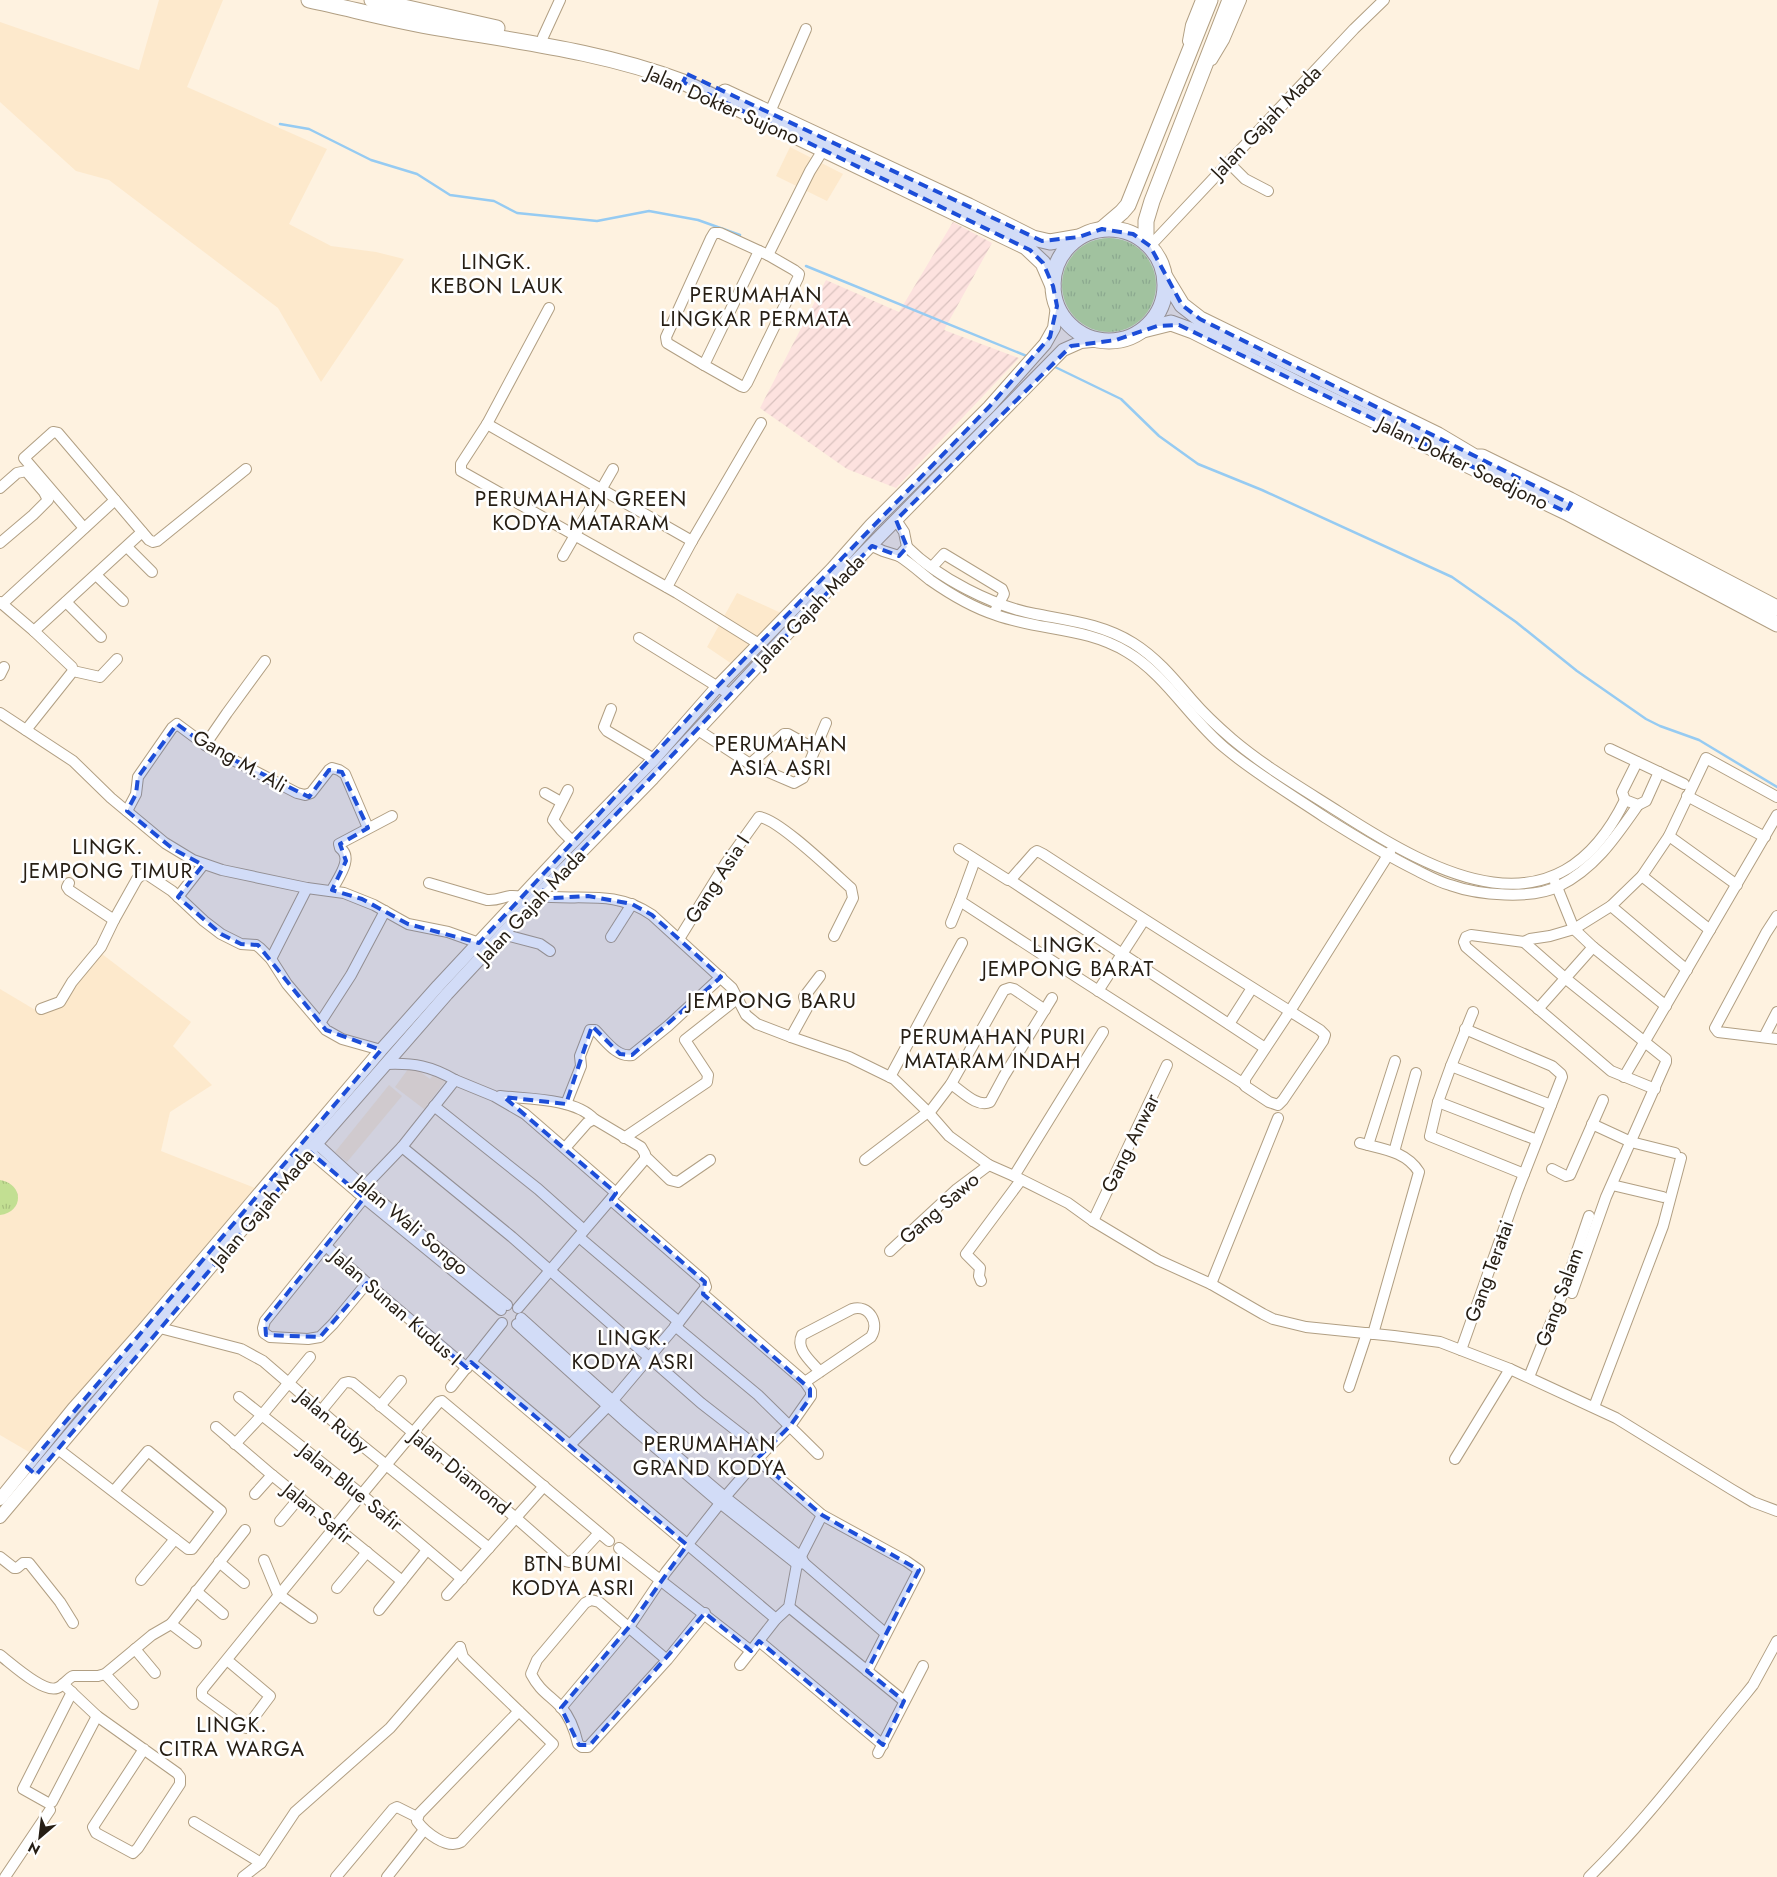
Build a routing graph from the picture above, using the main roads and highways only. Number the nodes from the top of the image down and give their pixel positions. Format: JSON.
{"nodes":[{"id":1,"x":309,"y":0,"type":"edge"},
{"id":2,"x":372,"y":0,"type":"edge"},
{"id":3,"x":1210,"y":0,"type":"edge"},
{"id":4,"x":1230,"y":0,"type":"edge"},
{"id":5,"x":685,"y":78,"type":"junction"},
{"id":6,"x":941,"y":200,"type":"junction"},
{"id":7,"x":1102,"y":229,"type":"junction"},
{"id":8,"x":1079,"y":237,"type":"junction"},
{"id":9,"x":1148,"y":245,"type":"junction"},
{"id":10,"x":1165,"y":277,"type":"junction"},
{"id":11,"x":1053,"y":286,"type":"junction"},
{"id":12,"x":1057,"y":306,"type":"junction"},
{"id":13,"x":1143,"y":330,"type":"junction"},
{"id":14,"x":1102,"y":340,"type":"junction"},
{"id":15,"x":1568,"y":506,"type":"junction"},
{"id":16,"x":872,"y":526,"type":"junction"},
{"id":17,"x":882,"y":535,"type":"junction"},
{"id":18,"x":1775,"y":614,"type":"edge"},
{"id":19,"x":567,"y":857,"type":"junction"},
{"id":20,"x":443,"y":990,"type":"junction"},
{"id":21,"x":346,"y":1101,"type":"junction"},
{"id":22,"x":270,"y":1190,"type":"junction"},
{"id":23,"x":31,"y":1471,"type":"junction"},
{"id":24,"x":0,"y":1499,"type":"edge"},
{"id":25,"x":0,"y":1517,"type":"edge"}],
"edges":[{"from":1,"to":5,"type":"highway","name":"Jalan Dokter Sujono"},
{"from":2,"to":5,"type":"highway"},
{"from":3,"to":7,"type":"highway"},
{"from":4,"to":9,"type":"highway"},
{"from":5,"to":6,"type":"highway","name":"Jalan Dokter Sujono"},
{"from":5,"to":6,"type":"highway"},
{"from":6,"to":8,"type":"highway"},
{"from":6,"to":11,"type":"highway","name":"Jalan Dokter Sujono"},
{"from":7,"to":8,"type":"highway"},
{"from":7,"to":9,"type":"highway"},
{"from":8,"to":11,"type":"highway"},
{"from":9,"to":10,"type":"highway"},
{"from":10,"to":13,"type":"highway"},
{"from":10,"to":15,"type":"highway","name":"Jalan Dokter Soedjono"},
{"from":11,"to":12,"type":"highway"},
{"from":12,"to":14,"type":"highway"},
{"from":12,"to":16,"type":"main road","name":"Jalan Gajah Mada"},
{"from":13,"to":14,"type":"highway"},
{"from":13,"to":15,"type":"highway","name":"Jalan Dokter Soedjono"},
{"from":14,"to":17,"type":"main road","name":"Jalan Gajah Mada"},
{"from":15,"to":18,"type":"highway","name":"Jalan Dokter Soedjono"},
{"from":16,"to":17,"type":"main road"},
{"from":16,"to":19,"type":"main road","name":"Jalan Gajah Mada"},
{"from":17,"to":19,"type":"main road","name":"Jalan Gajah Mada"},
{"from":19,"to":20,"type":"main road","name":"Jalan Gajah Mada"},
{"from":19,"to":20,"type":"main road","name":"Jalan Gajah Mada"},
{"from":20,"to":21,"type":"main road","name":"Jalan Gajah Mada"},
{"from":20,"to":21,"type":"main road","name":"Jalan Gajah Mada"},
{"from":21,"to":22,"type":"main road","name":"Jalan Gajah Mada"},
{"from":21,"to":22,"type":"main road","name":"Jalan Gajah Mada"},
{"from":22,"to":23,"type":"main road","name":"Jalan Gajah Mada"},
{"from":22,"to":23,"type":"main road","name":"Jalan Gajah Mada"},
{"from":23,"to":24,"type":"main road","name":"Jalan Gajah Mada"},
{"from":23,"to":25,"type":"main road","name":"Jalan Gajah Mada"}]}
